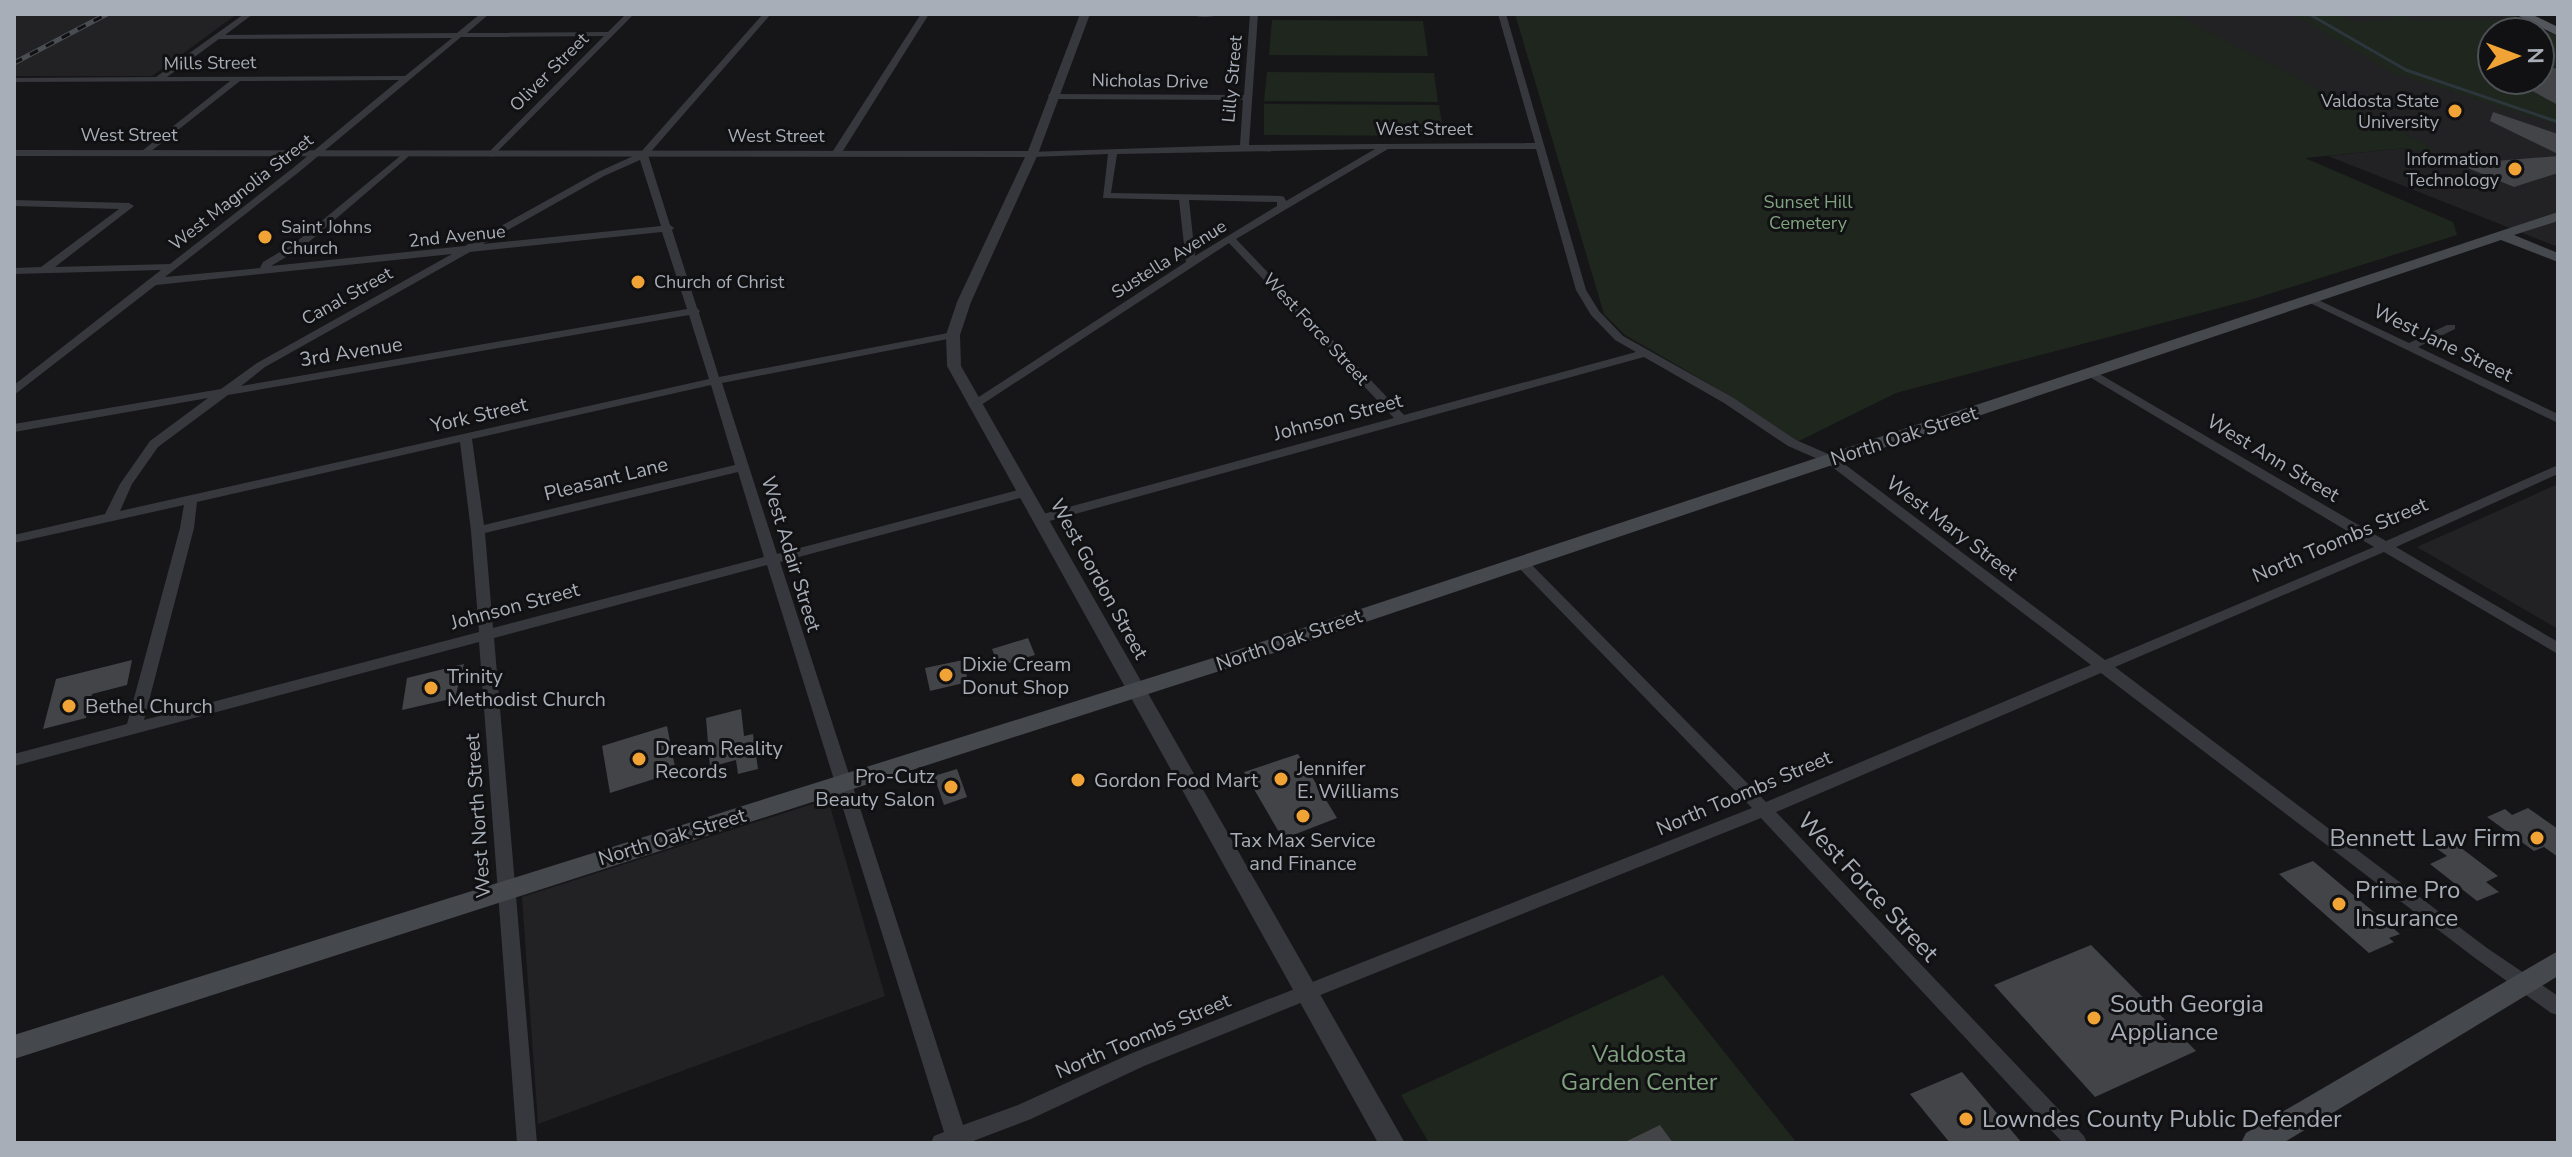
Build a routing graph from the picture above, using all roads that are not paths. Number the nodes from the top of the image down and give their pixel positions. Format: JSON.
{"nodes":[{"id":1,"x":249,"y":14,"type":"edge"},
{"id":2,"x":485,"y":14,"type":"edge"},
{"id":3,"x":630,"y":14,"type":"edge"},
{"id":4,"x":767,"y":14,"type":"edge"},
{"id":5,"x":925,"y":14,"type":"edge"},
{"id":6,"x":1085,"y":14,"type":"edge"},
{"id":7,"x":1194,"y":14,"type":"edge"},
{"id":8,"x":1216,"y":14,"type":"edge"},
{"id":9,"x":1254,"y":14,"type":"edge"},
{"id":10,"x":1502,"y":14,"type":"edge"},
{"id":11,"x":2521,"y":14,"type":"edge"},
{"id":12,"x":2558,"y":32,"type":"edge"},
{"id":13,"x":610,"y":34,"type":"junction"},
{"id":14,"x":458,"y":36,"type":"junction"},
{"id":15,"x":219,"y":37,"type":"junction"},
{"id":16,"x":406,"y":78,"type":"junction"},
{"id":17,"x":238,"y":79,"type":"junction"},
{"id":18,"x":14,"y":80,"type":"edge"},
{"id":19,"x":157,"y":80,"type":"junction"},
{"id":20,"x":1052,"y":96,"type":"junction"},
{"id":21,"x":1247,"y":98,"type":"junction"},
{"id":22,"x":1539,"y":146,"type":"junction"},
{"id":23,"x":1386,"y":147,"type":"junction"},
{"id":24,"x":1244,"y":148,"type":"junction"},
{"id":25,"x":1113,"y":151,"type":"junction"},
{"id":26,"x":14,"y":153,"type":"edge"},
{"id":27,"x":145,"y":153,"type":"junction"},
{"id":28,"x":315,"y":154,"type":"junction"},
{"id":29,"x":492,"y":154,"type":"junction"},
{"id":30,"x":836,"y":154,"type":"junction"},
{"id":31,"x":1032,"y":154,"type":"junction"},
{"id":32,"x":405,"y":155,"type":"junction"},
{"id":33,"x":643,"y":155,"type":"junction"},
{"id":34,"x":1184,"y":200,"type":"junction"},
{"id":35,"x":14,"y":203,"type":"edge"},
{"id":36,"x":1282,"y":208,"type":"junction"},
{"id":37,"x":2558,"y":216,"type":"edge"},
{"id":38,"x":669,"y":228,"type":"junction"},
{"id":39,"x":2501,"y":235,"type":"junction"},
{"id":40,"x":1230,"y":238,"type":"junction"},
{"id":41,"x":464,"y":251,"type":"junction"},
{"id":42,"x":2558,"y":258,"type":"edge"},
{"id":43,"x":1191,"y":265,"type":"junction"},
{"id":44,"x":172,"y":267,"type":"junction"},
{"id":45,"x":43,"y":270,"type":"junction"},
{"id":46,"x":14,"y":271,"type":"edge"},
{"id":47,"x":263,"y":271,"type":"junction"},
{"id":48,"x":152,"y":282,"type":"junction"},
{"id":49,"x":2312,"y":300,"type":"junction"},
{"id":50,"x":695,"y":311,"type":"junction"},
{"id":51,"x":2451,"y":327,"type":"dead end"},
{"id":52,"x":953,"y":335,"type":"junction"},
{"id":53,"x":2409,"y":347,"type":"junction"},
{"id":54,"x":1645,"y":353,"type":"junction"},
{"id":55,"x":2092,"y":374,"type":"junction"},
{"id":56,"x":715,"y":381,"type":"junction"},
{"id":57,"x":14,"y":391,"type":"edge"},
{"id":58,"x":226,"y":391,"type":"junction"},
{"id":59,"x":974,"y":404,"type":"junction"},
{"id":60,"x":2558,"y":419,"type":"edge"},
{"id":61,"x":1402,"y":420,"type":"junction"},
{"id":62,"x":14,"y":428,"type":"edge"},
{"id":63,"x":466,"y":438,"type":"junction"},
{"id":64,"x":1831,"y":460,"type":"junction"},
{"id":65,"x":743,"y":467,"type":"junction"},
{"id":66,"x":2558,"y":469,"type":"edge"},
{"id":67,"x":1026,"y":492,"type":"junction"},
{"id":68,"x":191,"y":499,"type":"junction"},
{"id":69,"x":110,"y":518,"type":"junction"},
{"id":70,"x":1041,"y":519,"type":"junction"},
{"id":71,"x":478,"y":531,"type":"junction"},
{"id":72,"x":14,"y":539,"type":"edge"},
{"id":73,"x":2385,"y":547,"type":"junction"},
{"id":74,"x":772,"y":559,"type":"junction"},
{"id":75,"x":1521,"y":562,"type":"junction"},
{"id":76,"x":486,"y":633,"type":"junction"},
{"id":77,"x":2558,"y":649,"type":"edge"},
{"id":78,"x":2101,"y":666,"type":"junction"},
{"id":79,"x":1135,"y":690,"type":"junction"},
{"id":80,"x":134,"y":729,"type":"junction"},
{"id":81,"x":14,"y":760,"type":"edge"},
{"id":82,"x":842,"y":783,"type":"junction"},
{"id":83,"x":1764,"y":810,"type":"junction"},
{"id":84,"x":506,"y":889,"type":"junction"},
{"id":85,"x":2558,"y":962,"type":"edge"},
{"id":86,"x":2525,"y":982,"type":"junction"},
{"id":87,"x":1307,"y":992,"type":"junction"},
{"id":88,"x":2558,"y":1007,"type":"edge"},
{"id":89,"x":14,"y":1047,"type":"edge"},
{"id":90,"x":952,"y":1141,"type":"edge"},
{"id":91,"x":527,"y":1143,"type":"edge"},
{"id":92,"x":1392,"y":1143,"type":"edge"},
{"id":93,"x":2077,"y":1143,"type":"edge"},
{"id":94,"x":2256,"y":1143,"type":"edge"}],
"edges":[{"from":1,"to":15,"type":"street"},
{"from":2,"to":14,"type":"street","name":"West Magnolia Street"},
{"from":3,"to":13,"type":"street","name":"Oliver Street"},
{"from":4,"to":33,"type":"street"},
{"from":5,"to":30,"type":"street"},
{"from":6,"to":20,"type":"street"},
{"from":7,"to":8,"type":"street"},
{"from":9,"to":21,"type":"street","name":"Lilly Street"},
{"from":10,"to":22,"type":"street","name":"West Mary Street"},
{"from":11,"to":12,"type":"main road"},
{"from":13,"to":14,"type":"street"},
{"from":13,"to":29,"type":"street","name":"Oliver Street"},
{"from":14,"to":15,"type":"street"},
{"from":14,"to":16,"type":"street","name":"West Magnolia Street"},
{"from":15,"to":19,"type":"street"},
{"from":16,"to":17,"type":"street","name":"Mills Street"},
{"from":16,"to":28,"type":"street","name":"West Magnolia Street"},
{"from":17,"to":19,"type":"street","name":"Mills Street"},
{"from":17,"to":27,"type":"street"},
{"from":18,"to":19,"type":"street","name":"Mills Street"},
{"from":20,"to":21,"type":"street","name":"Nicholas Drive"},
{"from":20,"to":31,"type":"street"},
{"from":21,"to":24,"type":"street","name":"Lilly Street"},
{"from":22,"to":23,"type":"street","name":"West Street"},
{"from":22,"to":54,"type":"street","name":"West Mary Street"},
{"from":23,"to":24,"type":"street","name":"West Street"},
{"from":23,"to":36,"type":"street","name":"Sustella Avenue"},
{"from":24,"to":25,"type":"street","name":"West Street"},
{"from":25,"to":31,"type":"street","name":"West Street"},
{"from":25,"to":34,"type":"street"},
{"from":26,"to":27,"type":"street","name":"West Street"},
{"from":27,"to":28,"type":"street","name":"West Street"},
{"from":28,"to":32,"type":"street","name":"West Street"},
{"from":28,"to":44,"type":"street","name":"West Magnolia Street"},
{"from":29,"to":32,"type":"street","name":"West Street"},
{"from":29,"to":33,"type":"street","name":"West Street"},
{"from":30,"to":31,"type":"street","name":"West Street"},
{"from":30,"to":33,"type":"street","name":"West Street"},
{"from":31,"to":52,"type":"street"},
{"from":32,"to":47,"type":"street"},
{"from":33,"to":38,"type":"street","name":"West Adair Street"},
{"from":33,"to":41,"type":"street","name":"Canal Street"},
{"from":34,"to":36,"type":"street"},
{"from":34,"to":43,"type":"street"},
{"from":35,"to":45,"type":"street"},
{"from":36,"to":40,"type":"street","name":"Sustella Avenue"},
{"from":37,"to":39,"type":"main road","name":"North Oak Street"},
{"from":38,"to":41,"type":"street","name":"2nd Avenue"},
{"from":38,"to":50,"type":"street","name":"West Adair Street"},
{"from":39,"to":42,"type":"main road"},
{"from":39,"to":49,"type":"main road","name":"North Oak Street"},
{"from":40,"to":43,"type":"street","name":"Sustella Avenue"},
{"from":40,"to":61,"type":"street","name":"West Force Street"},
{"from":41,"to":47,"type":"street","name":"2nd Avenue"},
{"from":41,"to":58,"type":"street","name":"Canal Street"},
{"from":43,"to":59,"type":"street","name":"Sustella Avenue"},
{"from":44,"to":45,"type":"street"},
{"from":44,"to":48,"type":"street","name":"West Magnolia Street"},
{"from":45,"to":46,"type":"street"},
{"from":47,"to":48,"type":"street","name":"2nd Avenue"},
{"from":48,"to":57,"type":"street","name":"West Magnolia Street"},
{"from":49,"to":53,"type":"street","name":"West Jane Street"},
{"from":49,"to":55,"type":"main road","name":"North Oak Street"},
{"from":50,"to":56,"type":"street","name":"West Adair Street"},
{"from":50,"to":58,"type":"street","name":"3rd Avenue"},
{"from":51,"to":53,"type":"street"},
{"from":52,"to":56,"type":"street","name":"York Street"},
{"from":52,"to":59,"type":"street","name":"West Gordon Street"},
{"from":53,"to":60,"type":"street","name":"West Jane Street"},
{"from":54,"to":61,"type":"street","name":"Johnson Street"},
{"from":54,"to":64,"type":"street","name":"West Mary Street"},
{"from":55,"to":64,"type":"main road","name":"North Oak Street"},
{"from":55,"to":73,"type":"street","name":"West Ann Street"},
{"from":56,"to":63,"type":"street","name":"York Street"},
{"from":56,"to":65,"type":"street","name":"West Adair Street"},
{"from":58,"to":62,"type":"street","name":"3rd Avenue"},
{"from":58,"to":69,"type":"street","name":"Canal Street"},
{"from":59,"to":67,"type":"street","name":"West Gordon Street"},
{"from":61,"to":70,"type":"street","name":"Johnson Street"},
{"from":63,"to":68,"type":"street","name":"York Street"},
{"from":63,"to":71,"type":"street","name":"West North Street"},
{"from":64,"to":75,"type":"main road","name":"North Oak Street"},
{"from":64,"to":78,"type":"street","name":"West Mary Street"},
{"from":65,"to":71,"type":"street","name":"Pleasant Lane"},
{"from":65,"to":74,"type":"street","name":"West Adair Street"},
{"from":66,"to":73,"type":"street","name":"North Toombs Street"},
{"from":67,"to":70,"type":"street","name":"West Gordon Street"},
{"from":67,"to":74,"type":"street","name":"Johnson Street"},
{"from":68,"to":69,"type":"street","name":"York Street"},
{"from":68,"to":80,"type":"street"},
{"from":69,"to":72,"type":"street","name":"York Street"},
{"from":70,"to":79,"type":"street","name":"West Gordon Street"},
{"from":71,"to":76,"type":"street","name":"West North Street"},
{"from":73,"to":77,"type":"street","name":"West Ann Street"},
{"from":73,"to":78,"type":"street","name":"North Toombs Street"},
{"from":74,"to":76,"type":"street","name":"Johnson Street"},
{"from":74,"to":82,"type":"street","name":"West Adair Street"},
{"from":75,"to":79,"type":"main road","name":"North Oak Street"},
{"from":75,"to":83,"type":"street","name":"West Force Street"},
{"from":76,"to":80,"type":"street","name":"Johnson Street"},
{"from":76,"to":84,"type":"street","name":"West North Street"},
{"from":78,"to":83,"type":"street","name":"North Toombs Street"},
{"from":78,"to":86,"type":"street","name":"West Mary Street"},
{"from":79,"to":82,"type":"main road","name":"North Oak Street"},
{"from":79,"to":87,"type":"street","name":"West Gordon Street"},
{"from":80,"to":81,"type":"street","name":"Johnson Street"},
{"from":82,"to":84,"type":"main road","name":"North Oak Street"},
{"from":82,"to":90,"type":"street","name":"West Adair Street"},
{"from":83,"to":87,"type":"street","name":"North Toombs Street"},
{"from":83,"to":93,"type":"street","name":"West Force Street"},
{"from":84,"to":89,"type":"main road","name":"North Oak Street"},
{"from":84,"to":91,"type":"street","name":"West North Street"},
{"from":85,"to":86,"type":"main road"},
{"from":86,"to":88,"type":"street","name":"West Mary Street"},
{"from":86,"to":94,"type":"main road"},
{"from":87,"to":90,"type":"street","name":"North Toombs Street"},
{"from":87,"to":92,"type":"street","name":"West Gordon Street"}]}
